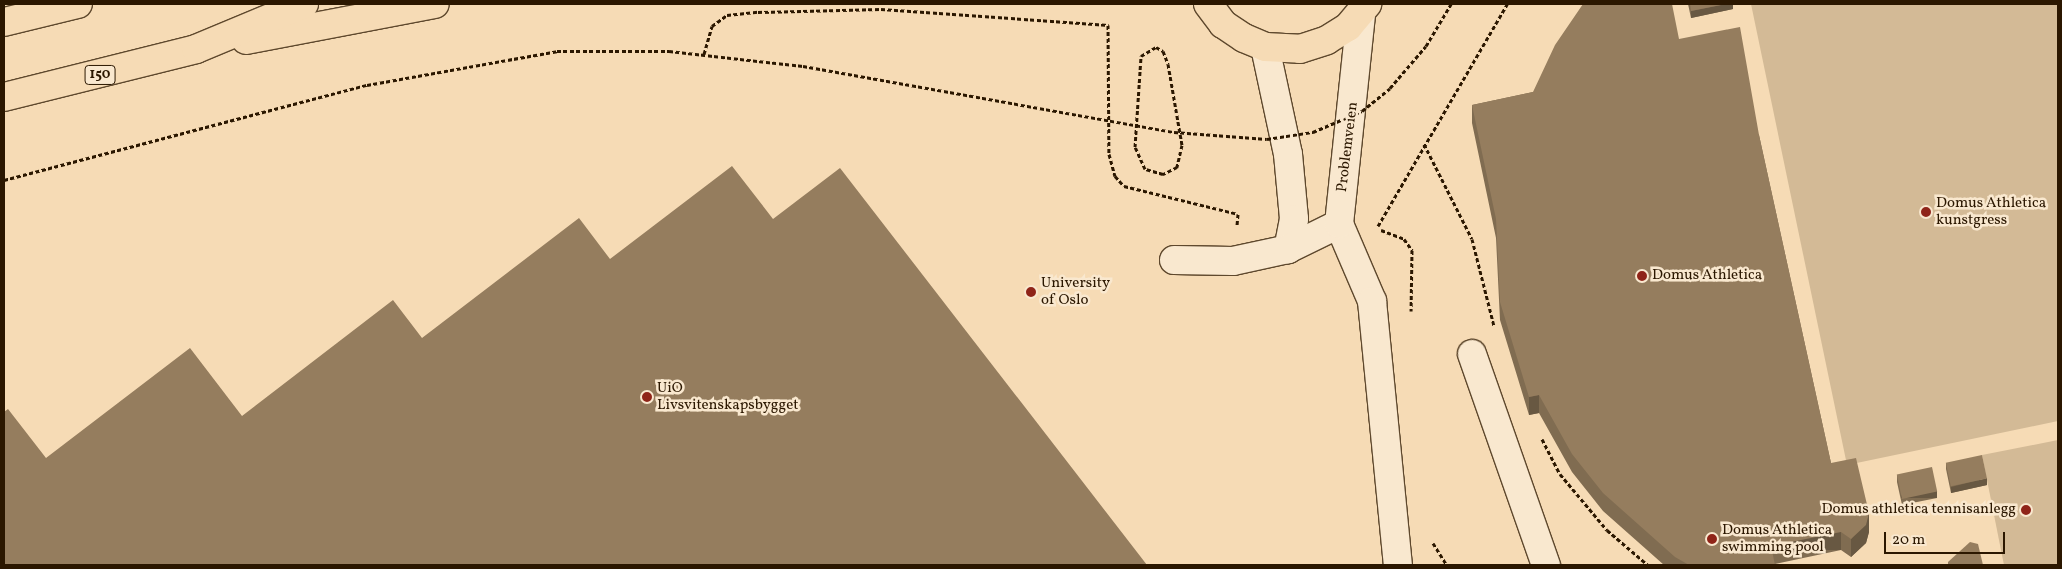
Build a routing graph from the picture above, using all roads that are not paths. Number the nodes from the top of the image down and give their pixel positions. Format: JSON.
{"nodes":[{"id":1,"x":78,"y":4,"type":"edge"},
{"id":2,"x":304,"y":4,"type":"edge"},
{"id":3,"x":435,"y":4,"type":"edge"},
{"id":4,"x":1208,"y":4,"type":"edge"},
{"id":5,"x":1364,"y":8,"type":"edge"},
{"id":6,"x":4,"y":22,"type":"edge"},
{"id":7,"x":1266,"y":47,"type":"junction"},
{"id":8,"x":196,"y":49,"type":"junction"},
{"id":9,"x":4,"y":97,"type":"edge"},
{"id":10,"x":1338,"y":224,"type":"junction"},
{"id":11,"x":1288,"y":249,"type":"junction"},
{"id":12,"x":1174,"y":260,"type":"dead end"},
{"id":13,"x":1472,"y":354,"type":"dead end"},
{"id":14,"x":1398,"y":565,"type":"edge"},
{"id":15,"x":1546,"y":565,"type":"edge"}],
"edges":[{"from":1,"to":6,"type":"main road"},
{"from":2,"to":8,"type":"main road","number":"150"},
{"from":3,"to":8,"type":"main road"},
{"from":4,"to":7,"type":"main road"},
{"from":5,"to":7,"type":"main road"},
{"from":5,"to":10,"type":"street","name":"Problemveien"},
{"from":7,"to":11,"type":"street"},
{"from":8,"to":9,"type":"main road","number":"150"},
{"from":10,"to":11,"type":"street"},
{"from":10,"to":14,"type":"street"},
{"from":11,"to":12,"type":"street"},
{"from":13,"to":15,"type":"street"}]}
